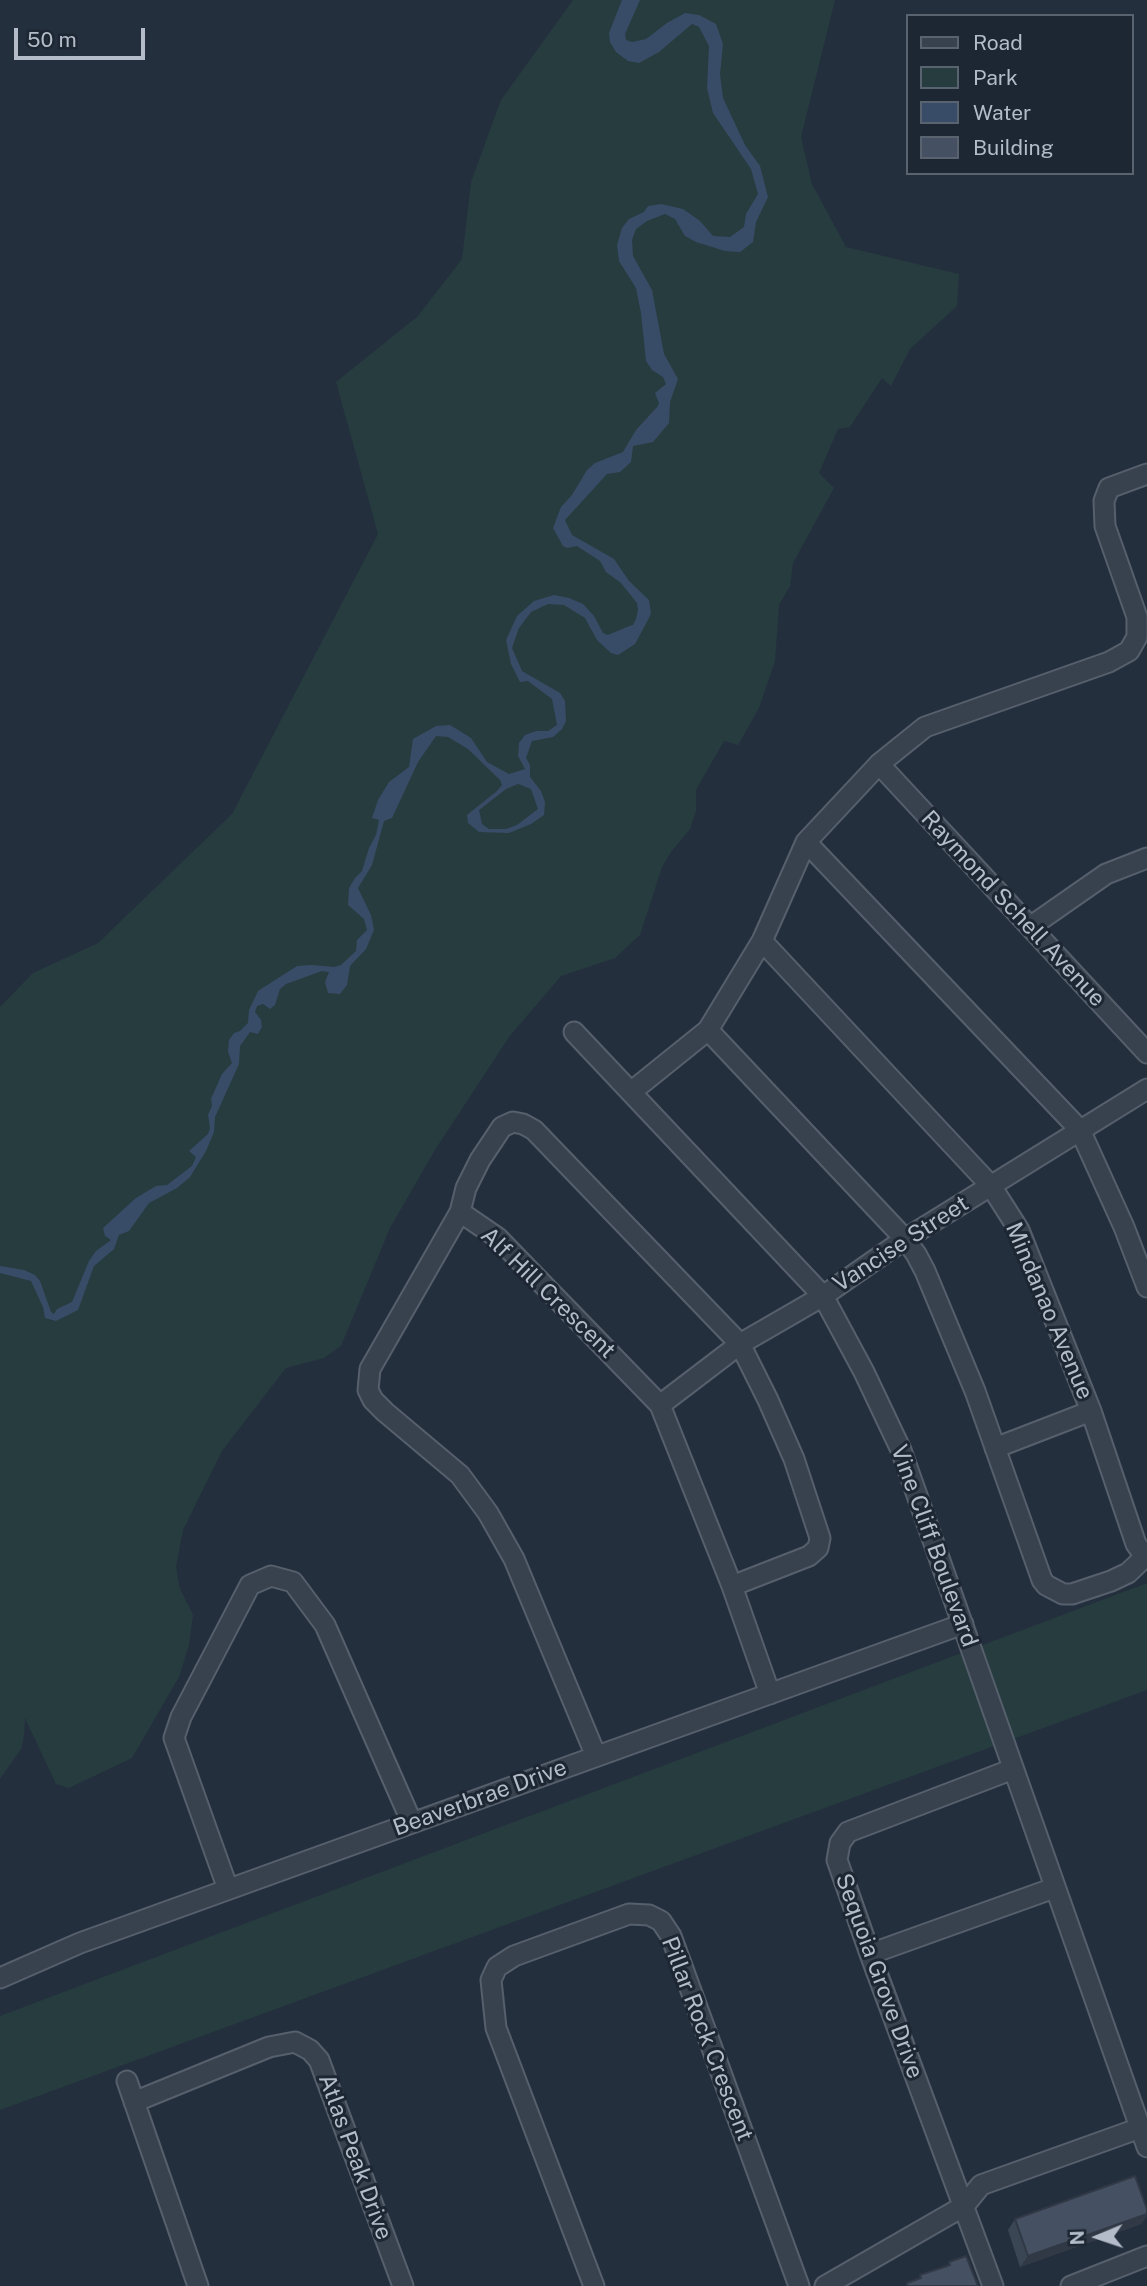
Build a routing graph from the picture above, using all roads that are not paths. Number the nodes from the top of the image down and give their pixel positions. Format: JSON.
{"nodes":[{"id":1,"x":1147,"y":474,"type":"edge"},
{"id":2,"x":879,"y":764,"type":"junction"},
{"id":3,"x":806,"y":842,"type":"junction"},
{"id":4,"x":1147,"y":858,"type":"edge"},
{"id":5,"x":1030,"y":927,"type":"junction"},
{"id":6,"x":762,"y":941,"type":"junction"},
{"id":7,"x":708,"y":1030,"type":"junction"},
{"id":8,"x":574,"y":1032,"type":"dead end"},
{"id":9,"x":1147,"y":1053,"type":"edge"},
{"id":10,"x":1147,"y":1089,"type":"edge"},
{"id":11,"x":631,"y":1092,"type":"junction"},
{"id":12,"x":1080,"y":1130,"type":"junction"},
{"id":13,"x":990,"y":1186,"type":"junction"},
{"id":14,"x":460,"y":1212,"type":"junction"},
{"id":15,"x":905,"y":1240,"type":"junction"},
{"id":16,"x":1147,"y":1287,"type":"edge"},
{"id":17,"x":823,"y":1296,"type":"junction"},
{"id":18,"x":740,"y":1344,"type":"junction"},
{"id":19,"x":660,"y":1405,"type":"junction"},
{"id":20,"x":1091,"y":1411,"type":"junction"},
{"id":21,"x":995,"y":1448,"type":"junction"},
{"id":22,"x":1147,"y":1554,"type":"edge"},
{"id":23,"x":732,"y":1586,"type":"junction"},
{"id":24,"x":963,"y":1624,"type":"junction"},
{"id":25,"x":770,"y":1694,"type":"junction"},
{"id":26,"x":596,"y":1756,"type":"junction"},
{"id":27,"x":1013,"y":1769,"type":"junction"},
{"id":28,"x":412,"y":1823,"type":"junction"},
{"id":29,"x":1054,"y":1888,"type":"junction"},
{"id":30,"x":228,"y":1889,"type":"junction"},
{"id":31,"x":870,"y":1954,"type":"junction"},
{"id":32,"x":0,"y":1978,"type":"edge"},
{"id":33,"x":127,"y":2081,"type":"dead end"},
{"id":34,"x":134,"y":2102,"type":"junction"},
{"id":35,"x":1144,"y":2138,"type":"edge"},
{"id":36,"x":964,"y":2206,"type":"junction"},
{"id":37,"x":1147,"y":2256,"type":"edge"},
{"id":38,"x":198,"y":2286,"type":"edge"},
{"id":39,"x":403,"y":2286,"type":"edge"},
{"id":40,"x":594,"y":2286,"type":"edge"},
{"id":41,"x":799,"y":2286,"type":"edge"},
{"id":42,"x":825,"y":2286,"type":"edge"},
{"id":43,"x":993,"y":2286,"type":"edge"},
{"id":44,"x":1071,"y":2286,"type":"edge"}],
"edges":[{"from":1,"to":2,"type":"street"},
{"from":2,"to":3,"type":"street"},
{"from":2,"to":5,"type":"street","name":"Raymond Schell Avenue"},
{"from":3,"to":6,"type":"street"},
{"from":3,"to":12,"type":"street"},
{"from":4,"to":5,"type":"street"},
{"from":5,"to":9,"type":"street","name":"Raymond Schell Avenue"},
{"from":6,"to":7,"type":"street"},
{"from":6,"to":13,"type":"street","name":"Mindanao Avenue"},
{"from":7,"to":11,"type":"street"},
{"from":7,"to":15,"type":"street"},
{"from":8,"to":11,"type":"street","name":"Vine Cliff Boulevard"},
{"from":10,"to":12,"type":"street","name":"Vancise Street"},
{"from":11,"to":17,"type":"street","name":"Vine Cliff Boulevard"},
{"from":12,"to":13,"type":"street","name":"Vancise Street"},
{"from":12,"to":16,"type":"street"},
{"from":13,"to":15,"type":"street","name":"Vancise Street"},
{"from":13,"to":20,"type":"street","name":"Mindanao Avenue"},
{"from":14,"to":18,"type":"street"},
{"from":14,"to":19,"type":"street","name":"Alf Hill Crescent"},
{"from":14,"to":26,"type":"street","name":"Alf Hill Crescent"},
{"from":15,"to":17,"type":"street","name":"Vancise Street"},
{"from":15,"to":21,"type":"street"},
{"from":17,"to":18,"type":"street","name":"Vancise Street"},
{"from":17,"to":24,"type":"street","name":"Vine Cliff Boulevard"},
{"from":18,"to":19,"type":"street","name":"Vancise Street"},
{"from":18,"to":23,"type":"street"},
{"from":19,"to":23,"type":"street","name":"Alf Hill Crescent"},
{"from":20,"to":21,"type":"street"},
{"from":20,"to":22,"type":"street","name":"Mindanao Avenue"},
{"from":21,"to":22,"type":"street"},
{"from":23,"to":25,"type":"street","name":"Alf Hill Crescent"},
{"from":24,"to":25,"type":"street","name":"Beaverbrae Drive"},
{"from":24,"to":27,"type":"street","name":"Vine Cliff Boulevard"},
{"from":25,"to":26,"type":"street","name":"Beaverbrae Drive"},
{"from":26,"to":28,"type":"street","name":"Beaverbrae Drive"},
{"from":27,"to":29,"type":"street","name":"Vine Cliff Boulevard"},
{"from":27,"to":31,"type":"street","name":"Sequoia Grove Drive"},
{"from":28,"to":30,"type":"street","name":"Beaverbrae Drive"},
{"from":28,"to":30,"type":"street"},
{"from":29,"to":31,"type":"street"},
{"from":29,"to":35,"type":"street","name":"Vine Cliff Boulevard"},
{"from":30,"to":32,"type":"street","name":"Beaverbrae Drive"},
{"from":31,"to":36,"type":"street","name":"Sequoia Grove Drive"},
{"from":33,"to":34,"type":"street"},
{"from":34,"to":38,"type":"street"},
{"from":34,"to":39,"type":"street","name":"Atlas Peak Drive"},
{"from":35,"to":36,"type":"street"},
{"from":36,"to":42,"type":"street"},
{"from":36,"to":43,"type":"street","name":"Sequoia Grove Drive"},
{"from":37,"to":44,"type":"street"},
{"from":40,"to":41,"type":"street","name":"Pillar Rock Crescent"}]}
